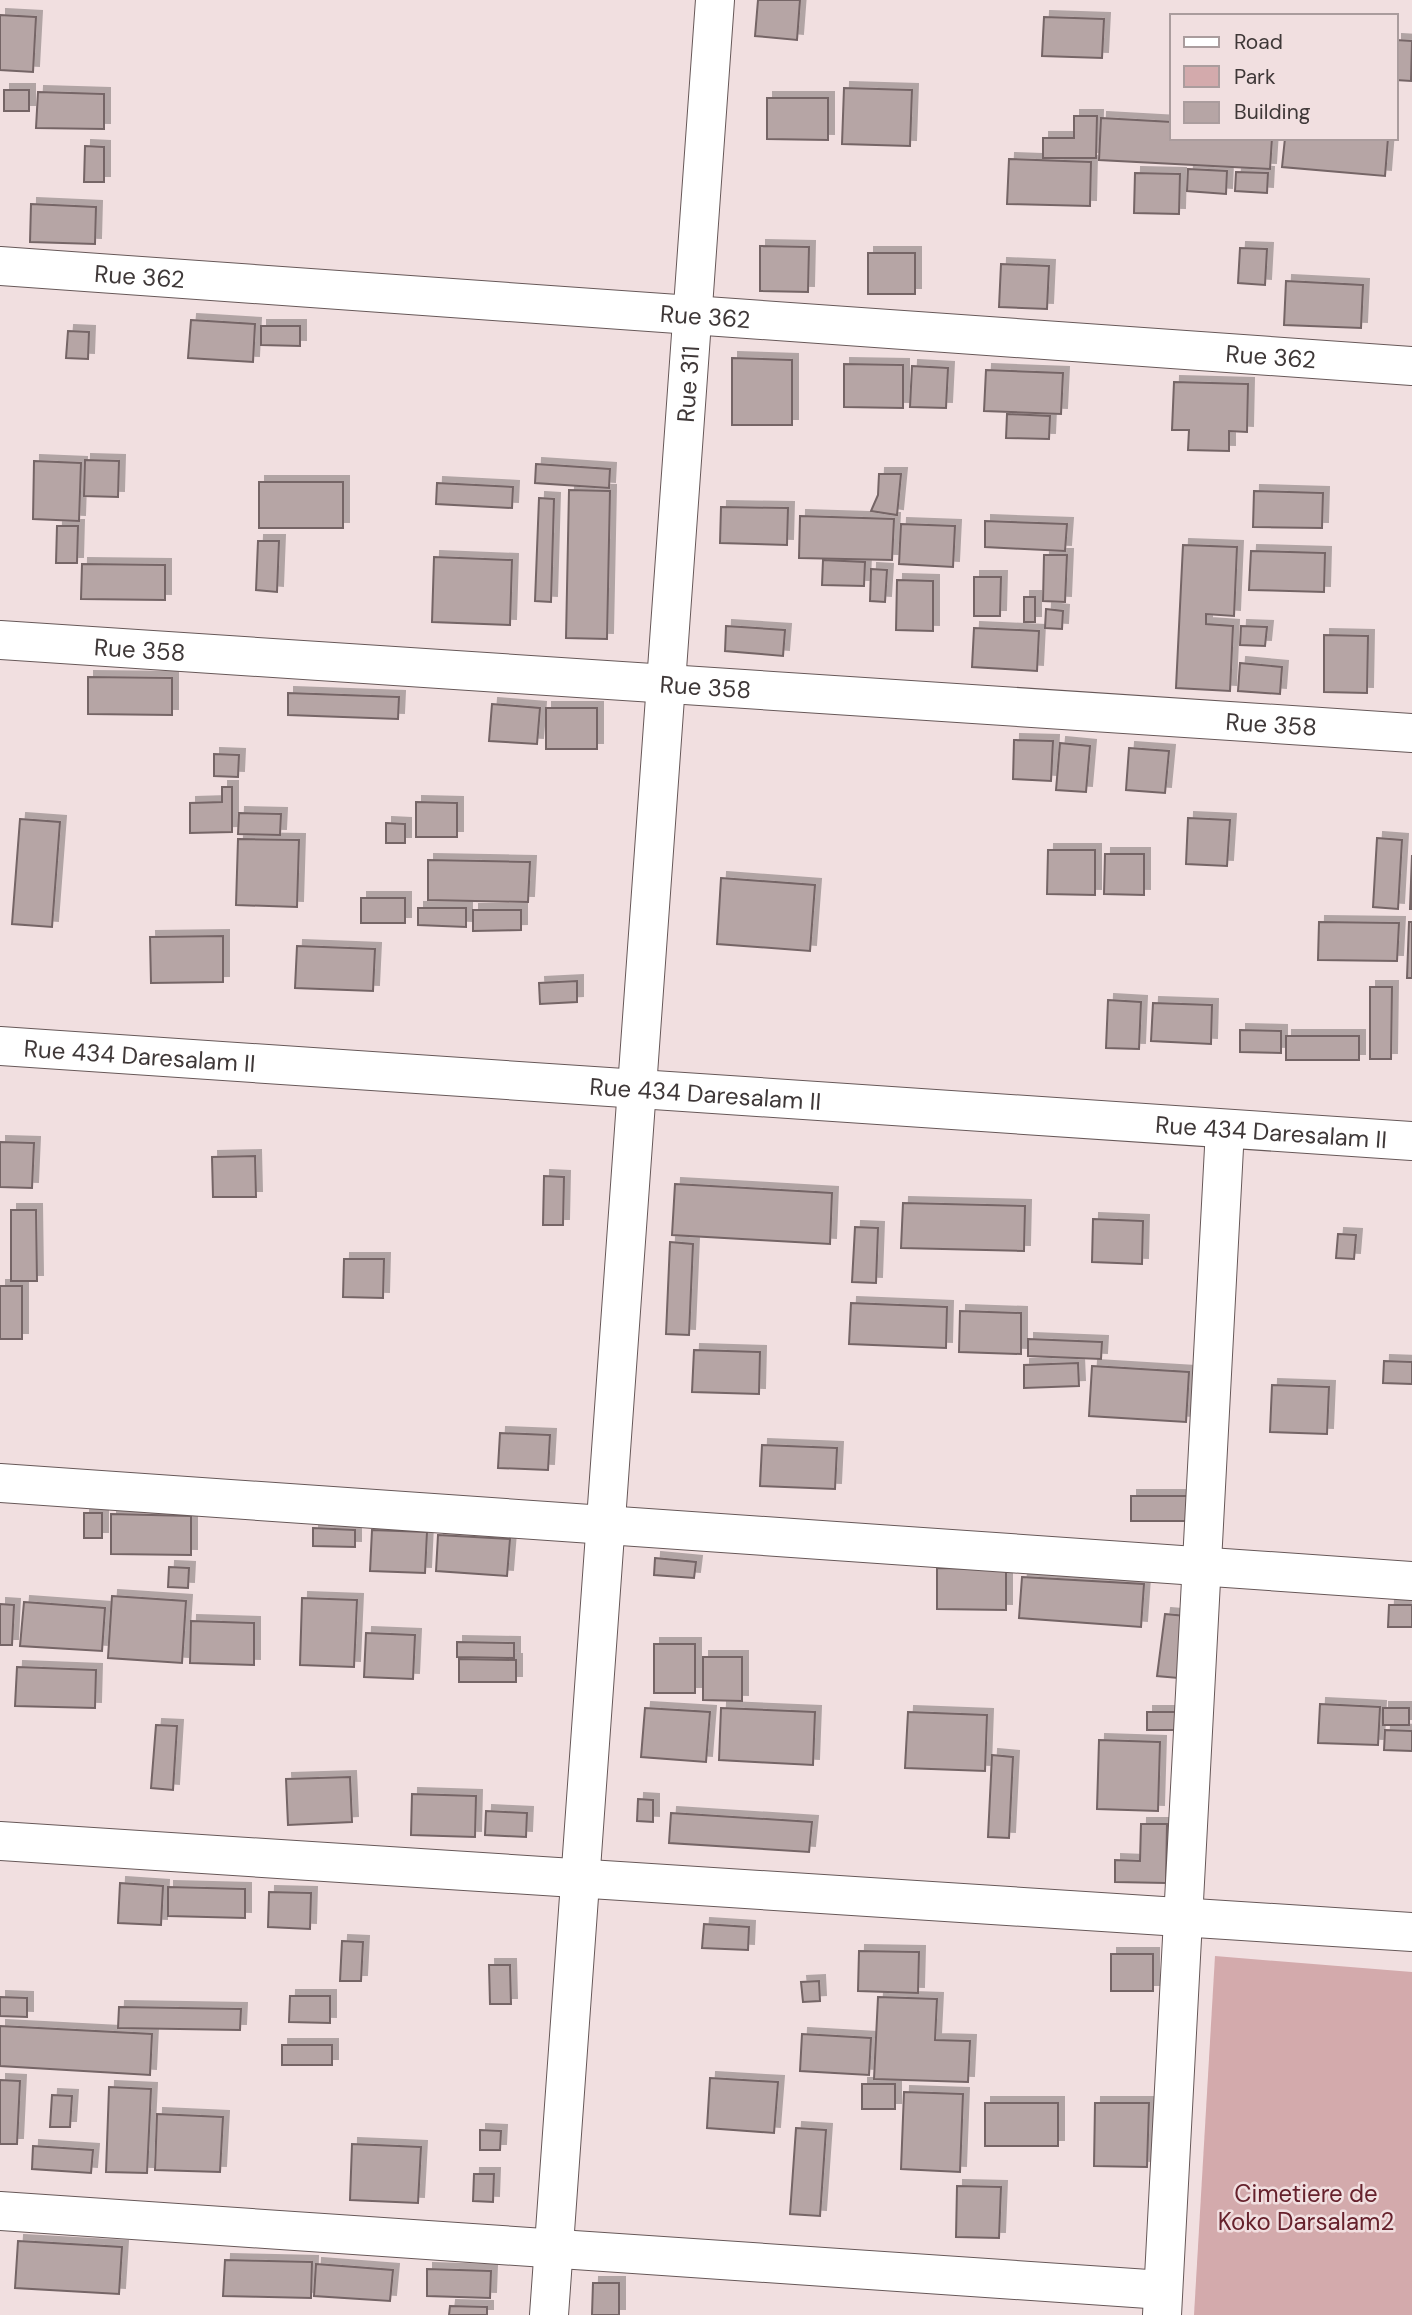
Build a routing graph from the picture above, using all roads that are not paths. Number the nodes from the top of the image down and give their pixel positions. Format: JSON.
{"nodes":[{"id":1,"x":715,"y":0,"type":"edge"},
{"id":2,"x":0,"y":266,"type":"edge"},
{"id":3,"x":692,"y":314,"type":"junction"},
{"id":4,"x":1412,"y":366,"type":"edge"},
{"id":5,"x":0,"y":640,"type":"edge"},
{"id":6,"x":666,"y":684,"type":"junction"},
{"id":7,"x":1412,"y":733,"type":"edge"},
{"id":8,"x":0,"y":1046,"type":"edge"},
{"id":9,"x":637,"y":1089,"type":"junction"},
{"id":10,"x":1225,"y":1129,"type":"junction"},
{"id":11,"x":1412,"y":1141,"type":"edge"},
{"id":12,"x":0,"y":1483,"type":"edge"},
{"id":13,"x":605,"y":1524,"type":"junction"},
{"id":14,"x":1202,"y":1566,"type":"junction"},
{"id":15,"x":1412,"y":1581,"type":"edge"},
{"id":16,"x":0,"y":1841,"type":"edge"},
{"id":17,"x":580,"y":1878,"type":"junction"},
{"id":18,"x":1183,"y":1917,"type":"junction"},
{"id":19,"x":1412,"y":1932,"type":"edge"},
{"id":20,"x":0,"y":2211,"type":"edge"},
{"id":21,"x":553,"y":2248,"type":"junction"},
{"id":22,"x":1163,"y":2302,"type":"edge"},
{"id":23,"x":549,"y":2315,"type":"edge"}],
"edges":[{"from":1,"to":3,"type":"street","name":"Rue 311"},
{"from":2,"to":3,"type":"street","name":"Rue 362"},
{"from":3,"to":4,"type":"street","name":"Rue 362"},
{"from":3,"to":6,"type":"street","name":"Rue 311"},
{"from":5,"to":6,"type":"street","name":"Rue 358"},
{"from":6,"to":7,"type":"street","name":"Rue 358"},
{"from":6,"to":9,"type":"street","name":"Rue 311"},
{"from":8,"to":9,"type":"street","name":"Rue 434 Daresalam II"},
{"from":9,"to":10,"type":"street","name":"Rue 434 Daresalam II"},
{"from":9,"to":13,"type":"street","name":"Rue 311"},
{"from":10,"to":11,"type":"street","name":"Rue 434 Daresalam II"},
{"from":10,"to":14,"type":"street"},
{"from":12,"to":13,"type":"street"},
{"from":13,"to":14,"type":"street"},
{"from":13,"to":17,"type":"street","name":"Rue 311"},
{"from":14,"to":15,"type":"street"},
{"from":14,"to":18,"type":"street"},
{"from":16,"to":17,"type":"street"},
{"from":17,"to":18,"type":"street"},
{"from":17,"to":21,"type":"street","name":"Rue 311"},
{"from":18,"to":19,"type":"street"},
{"from":18,"to":22,"type":"street"},
{"from":20,"to":21,"type":"street"},
{"from":21,"to":22,"type":"street"},
{"from":21,"to":23,"type":"street","name":"Rue 311"}]}
